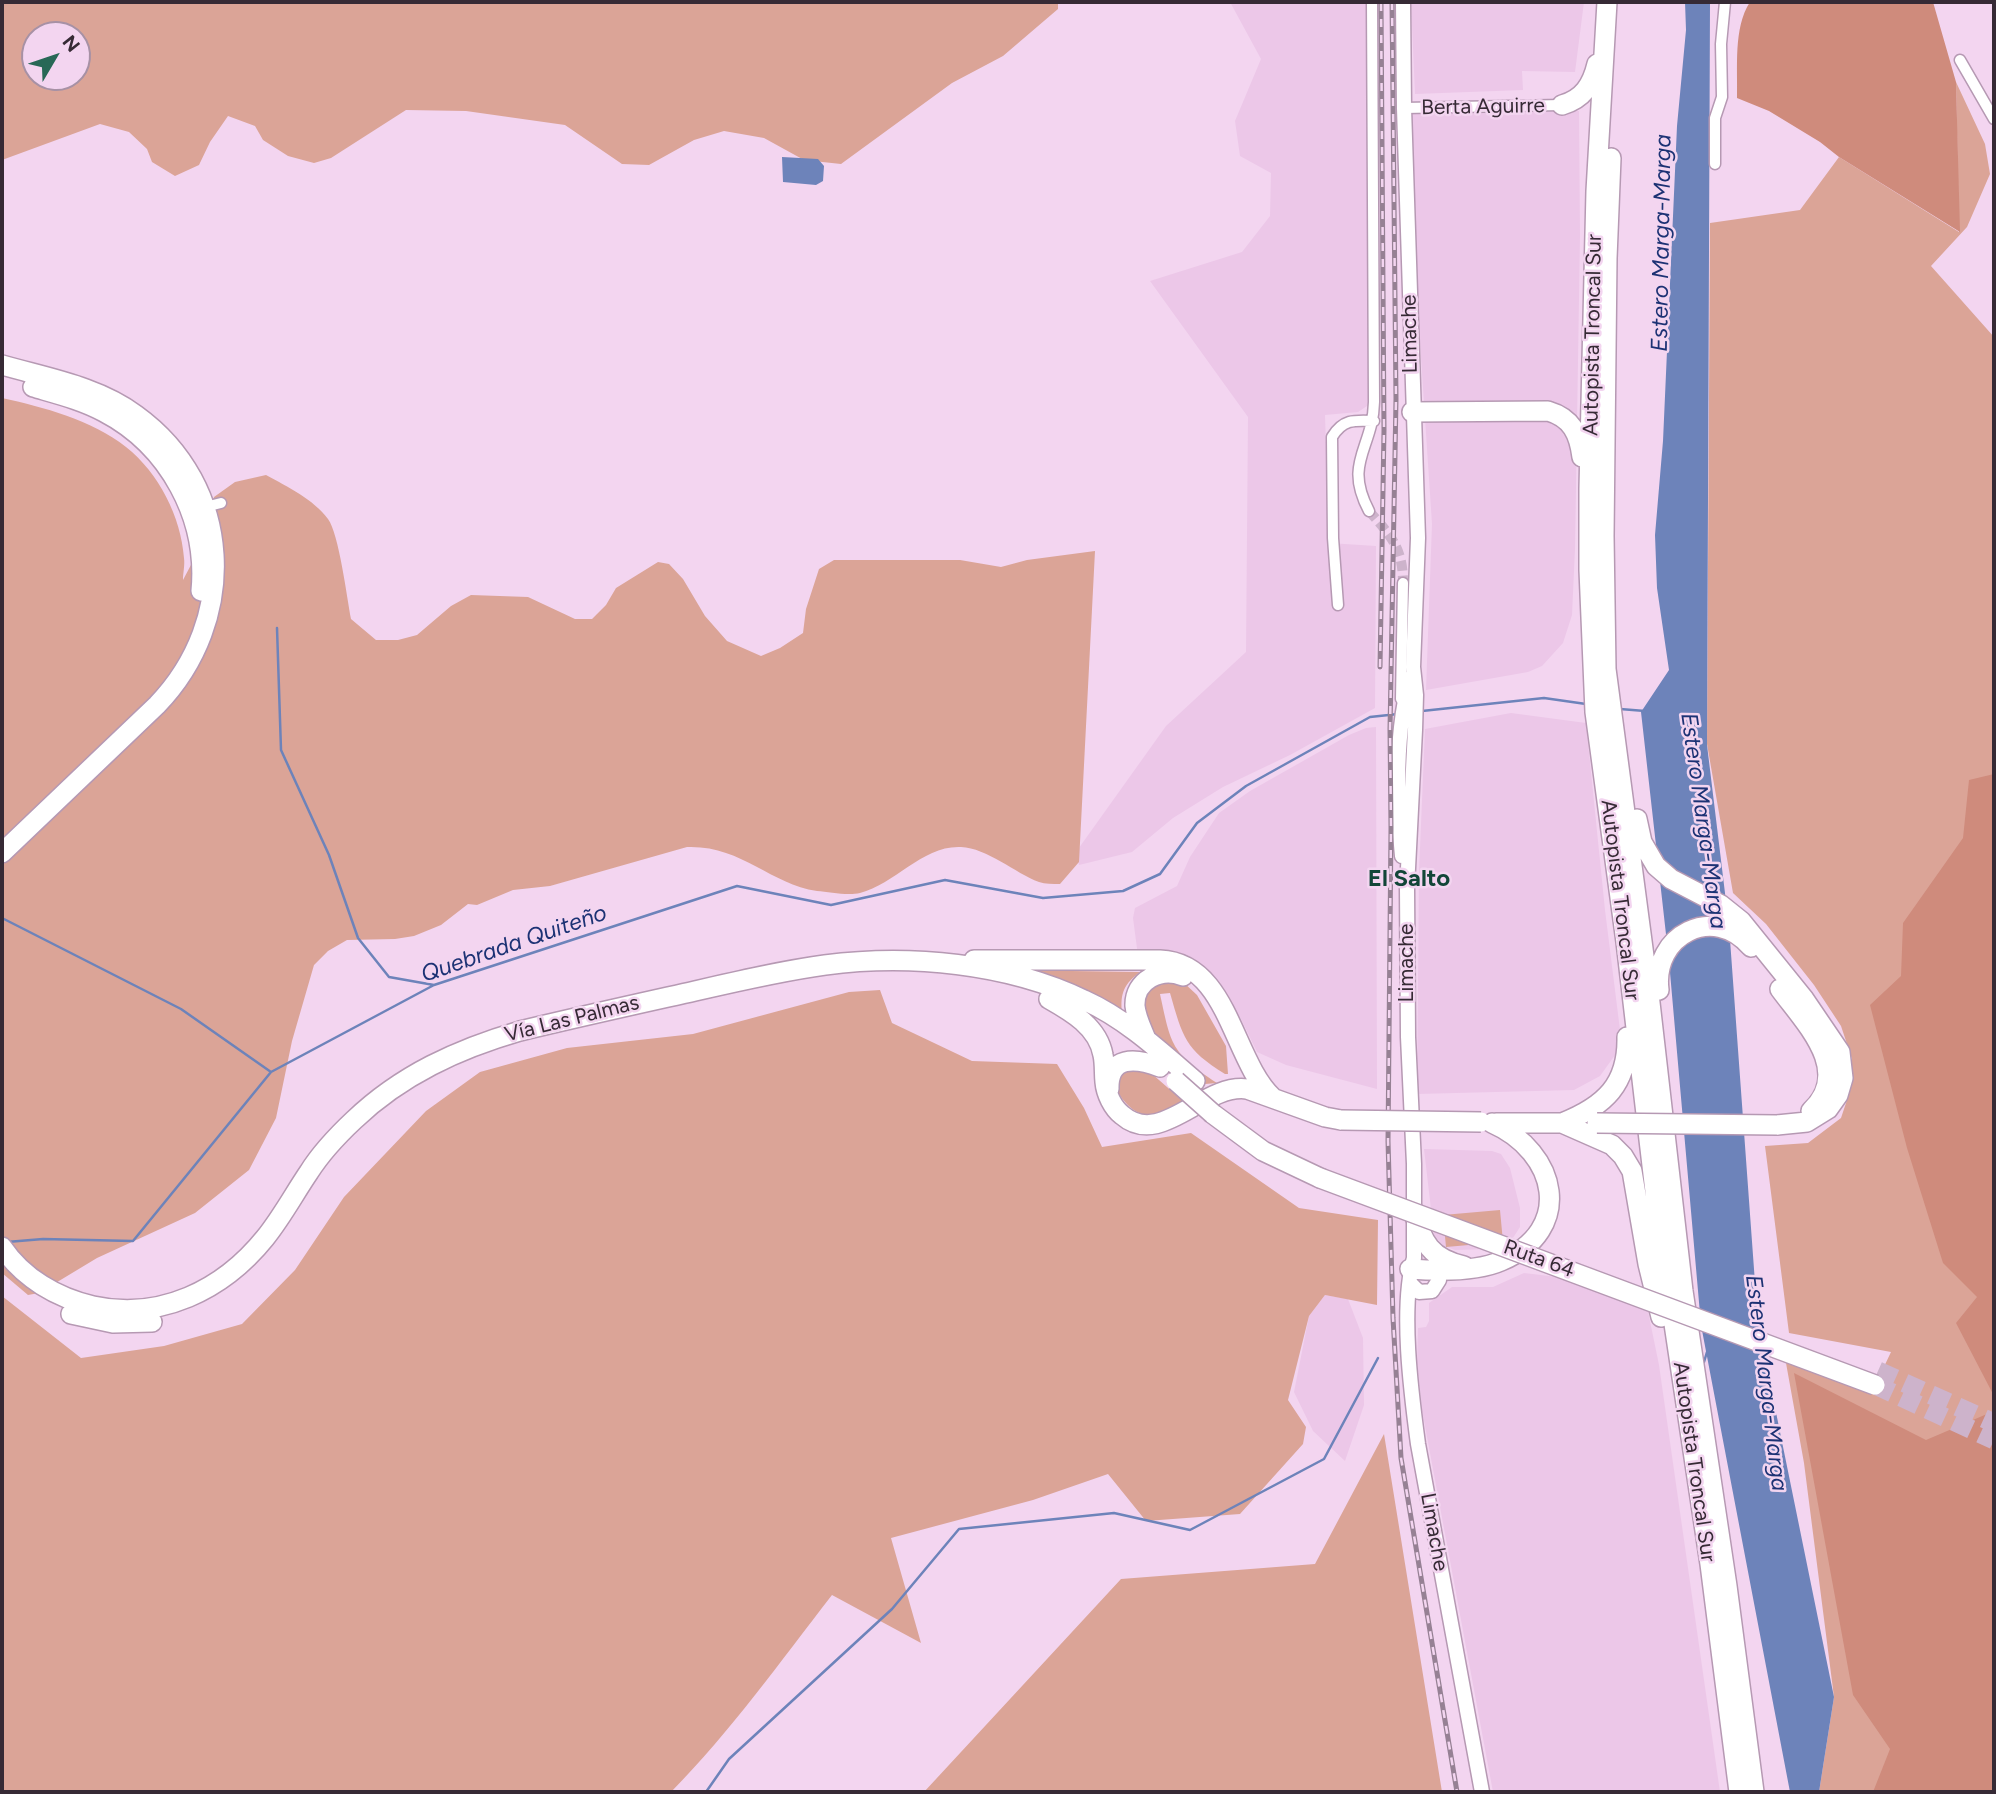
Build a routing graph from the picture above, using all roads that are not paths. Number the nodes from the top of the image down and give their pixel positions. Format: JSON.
{"nodes":[{"id":1,"x":1372,"y":2,"type":"edge"},
{"id":2,"x":1403,"y":2,"type":"edge"},
{"id":3,"x":1607,"y":2,"type":"edge"},
{"id":4,"x":1620,"y":2,"type":"edge"},
{"id":5,"x":1725,"y":2,"type":"edge"},
{"id":6,"x":1605,"y":25,"type":"junction"},
{"id":7,"x":1960,"y":60,"type":"dead end"},
{"id":8,"x":1562,"y":106,"type":"joint"},
{"id":9,"x":1404,"y":108,"type":"junction"},
{"id":10,"x":1994,"y":119,"type":"edge"},
{"id":11,"x":1715,"y":164,"type":"dead end"},
{"id":12,"x":2,"y":365,"type":"edge"},
{"id":13,"x":2,"y":377,"type":"edge"},
{"id":14,"x":1412,"y":412,"type":"junction"},
{"id":15,"x":1374,"y":421,"type":"junction"},
{"id":16,"x":1589,"y":488,"type":"junction"},
{"id":17,"x":1369,"y":510,"type":"tunnel mouth"},
{"id":18,"x":1403,"y":583,"type":"tunnel mouth"},
{"id":19,"x":1338,"y":605,"type":"dead end"},
{"id":20,"x":1605,"y":671,"type":"junction"},
{"id":21,"x":1406,"y":702,"type":"junction"},
{"id":22,"x":1610,"y":714,"type":"junction"},
{"id":23,"x":2,"y":835,"type":"edge"},
{"id":24,"x":2,"y":853,"type":"edge"},
{"id":25,"x":919,"y":962,"type":"junction"},
{"id":26,"x":1049,"y":999,"type":"junction"},
{"id":27,"x":1408,"y":1037,"type":"junction"},
{"id":28,"x":1146,"y":1040,"type":"junction"},
{"id":29,"x":1160,"y":1067,"type":"junction"},
{"id":30,"x":1186,"y":1081,"type":"junction"},
{"id":31,"x":1109,"y":1097,"type":"junction"},
{"id":32,"x":1273,"y":1098,"type":"junction"},
{"id":33,"x":1228,"y":1100,"type":"junction"},
{"id":34,"x":1486,"y":1122,"type":"junction"},
{"id":35,"x":1562,"y":1123,"type":"junction"},
{"id":36,"x":1784,"y":1125,"type":"junction"},
{"id":37,"x":1414,"y":1212,"type":"junction"},
{"id":38,"x":1677,"y":1242,"type":"junction"},
{"id":39,"x":1431,"y":1250,"type":"junction"},
{"id":40,"x":4,"y":1258,"type":"edge"},
{"id":41,"x":1469,"y":1267,"type":"junction"},
{"id":42,"x":1439,"y":1271,"type":"junction"},
{"id":43,"x":1410,"y":1276,"type":"junction"},
{"id":44,"x":1876,"y":1378,"type":"tunnel mouth"},
{"id":45,"x":1687,"y":1417,"type":"junction"},
{"id":46,"x":1482,"y":1792,"type":"edge"},
{"id":47,"x":1739,"y":1792,"type":"edge"},
{"id":48,"x":1754,"y":1792,"type":"edge"}],
"edges":[{"from":1,"to":15,"type":"street","name":"Limache"},
{"from":2,"to":9,"type":"main road","name":"Limache"},
{"from":3,"to":6,"type":"highway","name":"Autopista Troncal Sur"},
{"from":4,"to":20,"type":"highway","name":"Autopista Troncal Sur"},
{"from":5,"to":11,"type":"street"},
{"from":6,"to":8,"type":"highway"},
{"from":6,"to":16,"type":"highway","name":"Autopista Troncal Sur"},
{"from":7,"to":10,"type":"street"},
{"from":8,"to":9,"type":"street","name":"Berta Aguirre"},
{"from":9,"to":14,"type":"main road","name":"Limache"},
{"from":12,"to":24,"type":"highway"},
{"from":13,"to":23,"type":"highway"},
{"from":14,"to":16,"type":"highway"},
{"from":14,"to":21,"type":"main road","name":"Limache"},
{"from":15,"to":17,"type":"street","name":"Limache"},
{"from":15,"to":19,"type":"street"},
{"from":16,"to":20,"type":"highway","name":"Autopista Troncal Sur"},
{"from":18,"to":21,"type":"street","name":"Limache"},
{"from":20,"to":22,"type":"highway","name":"Autopista Troncal Sur"},
{"from":20,"to":22,"type":"highway"},
{"from":21,"to":27,"type":"main road","name":"Limache"},
{"from":22,"to":35,"type":"highway"},
{"from":22,"to":36,"type":"highway"},
{"from":22,"to":38,"type":"highway","name":"Autopista Troncal Sur"},
{"from":22,"to":45,"type":"highway","name":"Autopista Troncal Sur"},
{"from":25,"to":28,"type":"highway","name":"Vía Las Palmas"},
{"from":25,"to":32,"type":"highway"},
{"from":25,"to":40,"type":"highway","name":"Vía Las Palmas"},
{"from":26,"to":29,"type":"highway","name":"Vía Las Palmas"},
{"from":26,"to":31,"type":"highway"},
{"from":26,"to":40,"type":"highway","name":"Vía Las Palmas"},
{"from":27,"to":37,"type":"main road","name":"Limache"},
{"from":27,"to":43,"type":"main road","name":"Limache"},
{"from":28,"to":30,"type":"highway","name":"Vía Las Palmas"},
{"from":28,"to":33,"type":"highway"},
{"from":29,"to":30,"type":"highway","name":"Vía Las Palmas"},
{"from":29,"to":31,"type":"highway"},
{"from":30,"to":33,"type":"highway","name":"Vía Las Palmas","bridge":true},
{"from":31,"to":33,"type":"highway"},
{"from":32,"to":33,"type":"highway"},
{"from":32,"to":34,"type":"highway","bridge":true},
{"from":33,"to":44,"type":"highway","name":"Ruta 64"},
{"from":34,"to":35,"type":"highway"},
{"from":34,"to":41,"type":"highway"},
{"from":35,"to":36,"type":"highway","bridge":true},
{"from":35,"to":45,"type":"highway"},
{"from":36,"to":38,"type":"highway"},
{"from":37,"to":39,"type":"highway"},
{"from":37,"to":43,"type":"main road","name":"Limache"},
{"from":38,"to":48,"type":"highway","name":"Autopista Troncal Sur"},
{"from":39,"to":41,"type":"highway"},
{"from":39,"to":42,"type":"main road"},
{"from":41,"to":42,"type":"highway"},
{"from":42,"to":43,"type":"highway"},
{"from":43,"to":46,"type":"main road","name":"Limache"},
{"from":45,"to":47,"type":"highway","name":"Autopista Troncal Sur"}]}
